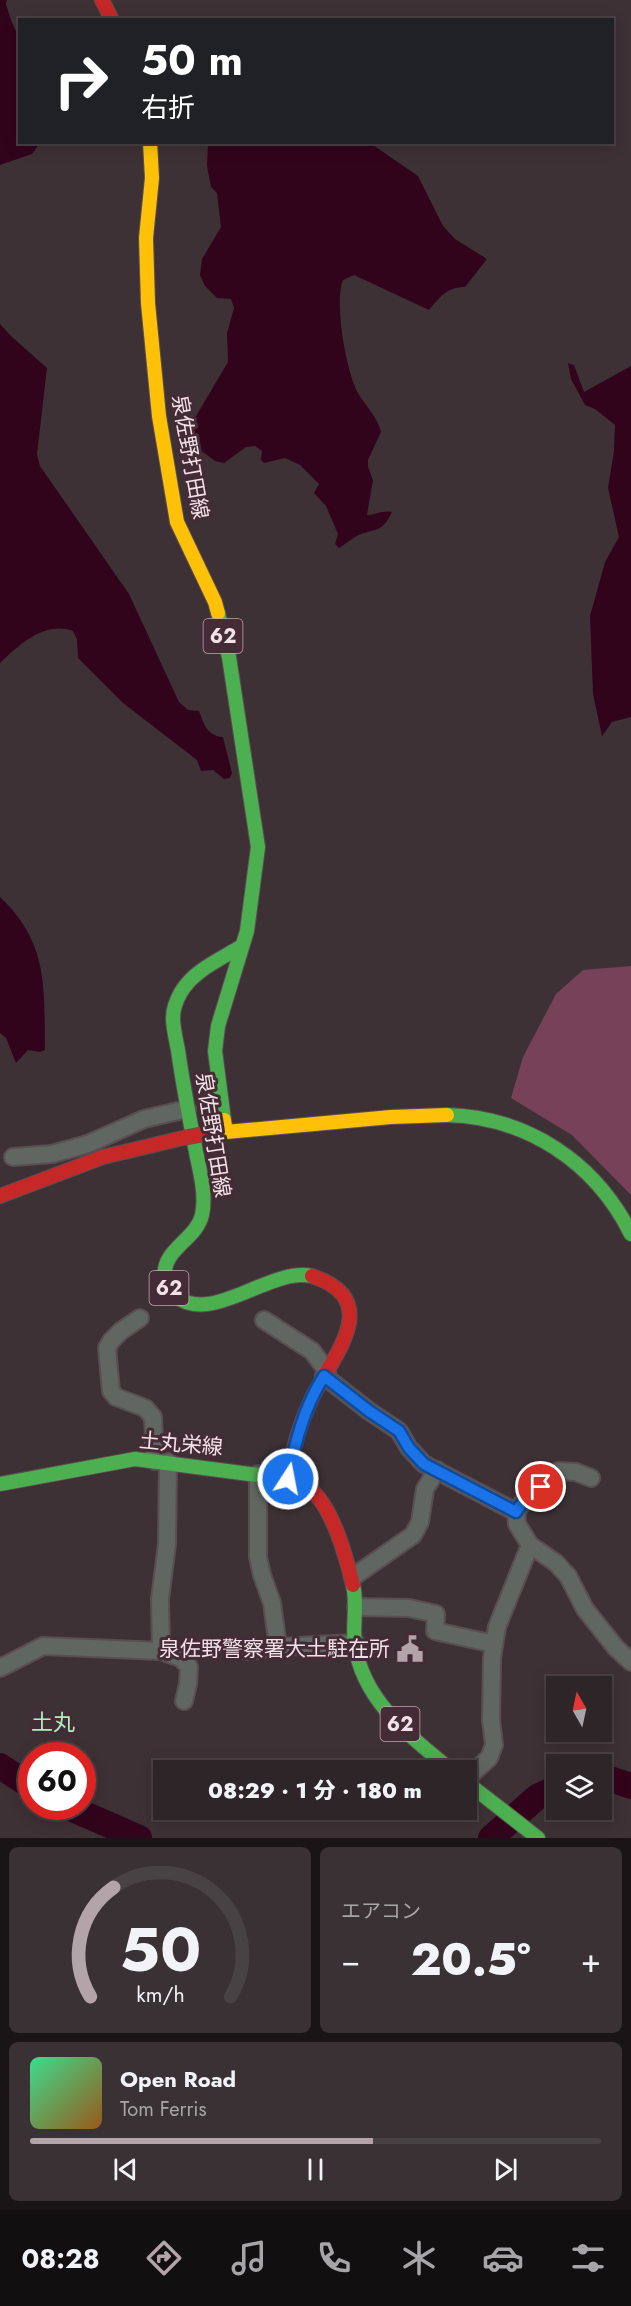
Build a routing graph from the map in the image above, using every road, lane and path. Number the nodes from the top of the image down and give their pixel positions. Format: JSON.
{"nodes":[{"id":1,"x":102,"y":0,"type":"edge"},
{"id":2,"x":111,"y":18,"type":"edge"},
{"id":3,"x":150,"y":144,"type":"edge"},
{"id":4,"x":242,"y":946,"type":"junction"},
{"id":5,"x":187,"y":1109,"type":"junction"},
{"id":6,"x":226,"y":1132,"type":"junction"},
{"id":7,"x":13,"y":1157,"type":"dead end"},
{"id":8,"x":0,"y":1196,"type":"edge"},
{"id":9,"x":631,"y":1234,"type":"edge"},
{"id":10,"x":140,"y":1318,"type":"dead end"},
{"id":11,"x":264,"y":1320,"type":"dead end"},
{"id":12,"x":326,"y":1373,"type":"junction"},
{"id":13,"x":162,"y":1462,"type":"junction"},
{"id":14,"x":437,"y":1470,"type":"junction"},
{"id":15,"x":258,"y":1474,"type":"junction"},
{"id":16,"x":288,"y":1479,"type":"junction"},
{"id":17,"x":591,"y":1479,"type":"dead end"},
{"id":18,"x":0,"y":1484,"type":"edge"},
{"id":19,"x":516,"y":1512,"type":"junction"},
{"id":20,"x":530,"y":1545,"type":"junction"},
{"id":21,"x":353,"y":1577,"type":"junction"},
{"id":22,"x":356,"y":1607,"type":"junction"},
{"id":23,"x":356,"y":1643,"type":"junction"},
{"id":24,"x":494,"y":1644,"type":"junction"},
{"id":25,"x":278,"y":1647,"type":"junction"},
{"id":26,"x":161,"y":1651,"type":"junction"},
{"id":27,"x":247,"y":1651,"type":"dead end"},
{"id":28,"x":631,"y":1662,"type":"edge"},
{"id":29,"x":0,"y":1668,"type":"edge"},
{"id":30,"x":184,"y":1701,"type":"dead end"},
{"id":31,"x":439,"y":1760,"type":"edge"},
{"id":32,"x":477,"y":1770,"type":"edge"},
{"id":33,"x":477,"y":1790,"type":"edge"},
{"id":34,"x":538,"y":1838,"type":"edge"}],
"edges":[{"from":1,"to":2,"type":"main road"},
{"from":3,"to":4,"type":"main road","name":"泉佐野打田線","number":"62"},
{"from":4,"to":5,"type":"main road","name":"泉佐野打田線","number":"62"},
{"from":4,"to":6,"type":"main road","name":"泉佐野打田線","number":"62"},
{"from":5,"to":7,"type":"street"},
{"from":5,"to":12,"type":"main road","name":"泉佐野打田線","number":"62"},
{"from":6,"to":8,"type":"main road","bridge":true},
{"from":6,"to":9,"type":"main road","name":"泉佐野打田線"},
{"from":10,"to":13,"type":"street"},
{"from":11,"to":12,"type":"street"},
{"from":12,"to":14,"type":"street"},
{"from":12,"to":16,"type":"main road","name":"泉佐野打田線","number":"62"},
{"from":13,"to":15,"type":"main road","name":"土丸栄線"},
{"from":13,"to":18,"type":"main road","name":"土丸栄線"},
{"from":13,"to":26,"type":"street"},
{"from":14,"to":19,"type":"street"},
{"from":14,"to":21,"type":"street"},
{"from":15,"to":16,"type":"main road","name":"土丸栄線"},
{"from":15,"to":25,"type":"street"},
{"from":16,"to":21,"type":"main road","number":"62"},
{"from":17,"to":19,"type":"street"},
{"from":19,"to":20,"type":"street"},
{"from":20,"to":24,"type":"street"},
{"from":20,"to":28,"type":"street"},
{"from":21,"to":22,"type":"main road","number":"62"},
{"from":22,"to":23,"type":"main road","number":"62"},
{"from":22,"to":24,"type":"street"},
{"from":23,"to":25,"type":"street"},
{"from":23,"to":31,"type":"main road","number":"62"},
{"from":24,"to":32,"type":"street"},
{"from":25,"to":27,"type":"street"},
{"from":26,"to":29,"type":"street"},
{"from":26,"to":30,"type":"street"},
{"from":33,"to":34,"type":"main road"}]}
